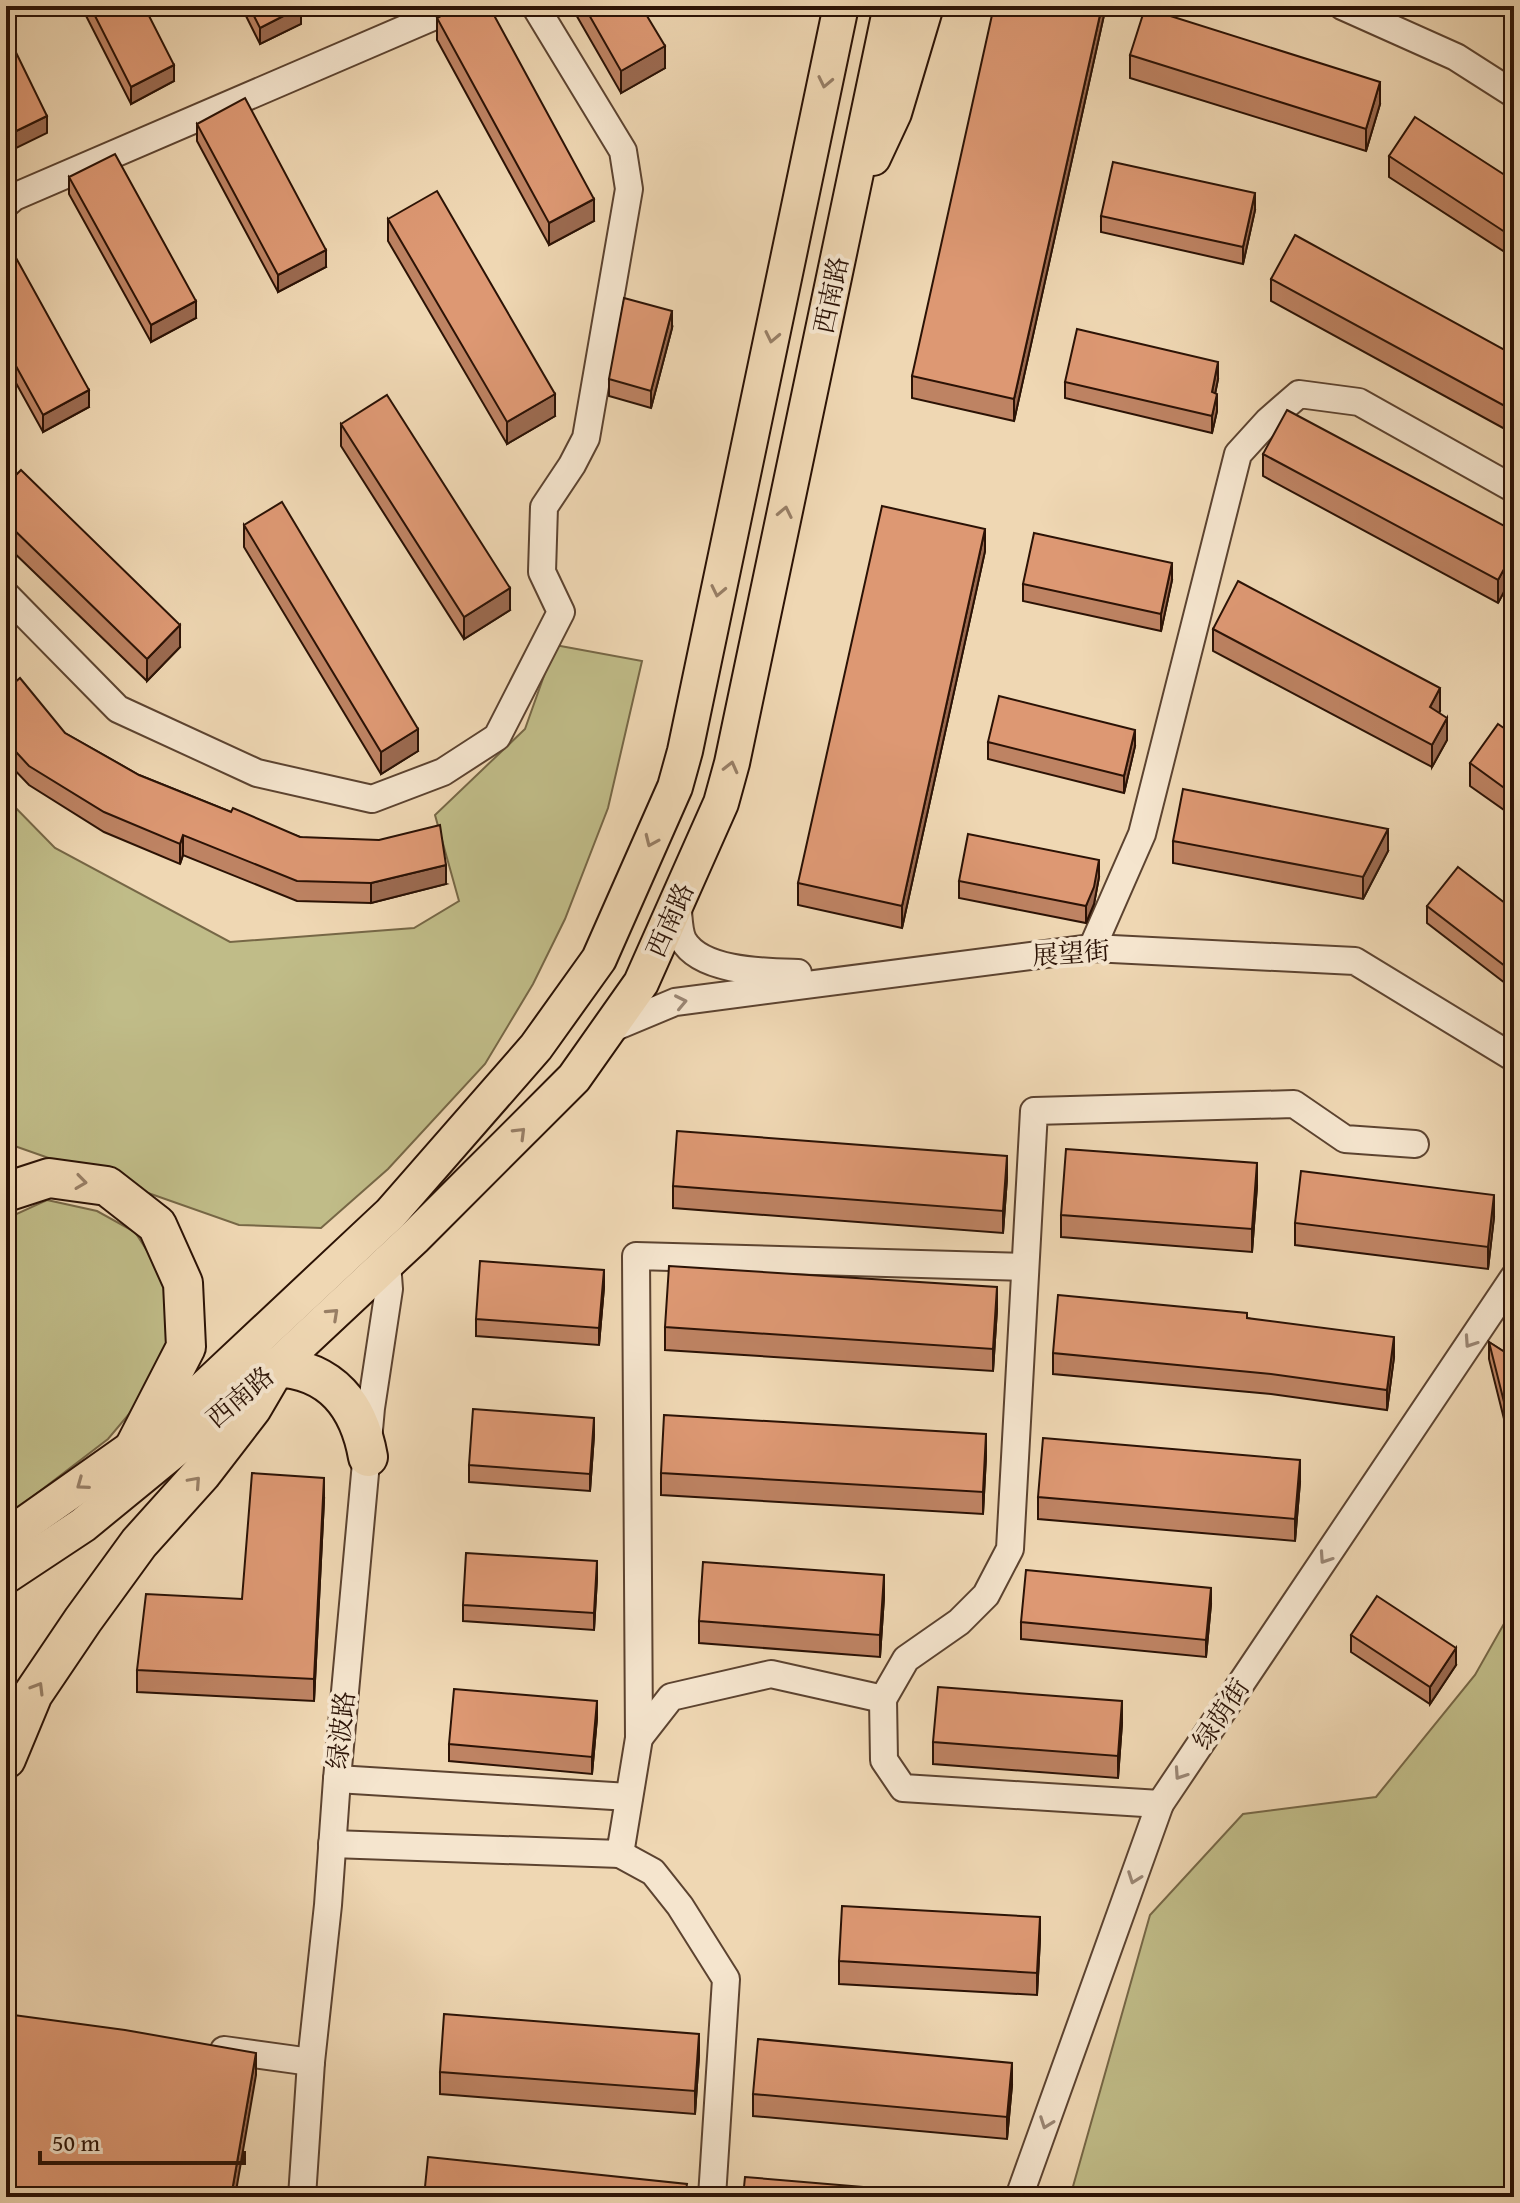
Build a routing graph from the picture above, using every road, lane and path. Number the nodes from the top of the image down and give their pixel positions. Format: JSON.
{"nodes":[{"id":1,"x":458,"y":6,"type":"edge"},
{"id":2,"x":535,"y":6,"type":"edge"},
{"id":3,"x":841,"y":6,"type":"edge"},
{"id":4,"x":891,"y":6,"type":"edge"},
{"id":5,"x":926,"y":6,"type":"edge"},
{"id":6,"x":1342,"y":6,"type":"edge"},
{"id":7,"x":1514,"y":94,"type":"edge"},
{"id":8,"x":6,"y":204,"type":"edge"},
{"id":9,"x":848,"y":213,"type":"junction"},
{"id":10,"x":1514,"y":489,"type":"edge"},
{"id":11,"x":6,"y":595,"type":"edge"},
{"id":12,"x":677,"y":903,"type":"junction"},
{"id":13,"x":1092,"y":948,"type":"junction"},
{"id":14,"x":870,"y":975,"type":"junction"},
{"id":15,"x":608,"y":1030,"type":"junction"},
{"id":16,"x":1514,"y":1058,"type":"edge"},
{"id":17,"x":1415,"y":1144,"type":"dead end"},
{"id":18,"x":6,"y":1192,"type":"edge"},
{"id":19,"x":387,"y":1263,"type":"junction"},
{"id":20,"x":1024,"y":1267,"type":"junction"},
{"id":21,"x":1514,"y":1277,"type":"edge"},
{"id":22,"x":276,"y":1367,"type":"junction"},
{"id":23,"x":135,"y":1446,"type":"junction"},
{"id":24,"x":368,"y":1457,"type":"junction"},
{"id":25,"x":27,"y":1536,"type":"edge"},
{"id":26,"x":6,"y":1576,"type":"edge"},
{"id":27,"x":883,"y":1699,"type":"junction"},
{"id":28,"x":639,"y":1738,"type":"junction"},
{"id":29,"x":6,"y":1759,"type":"edge"},
{"id":30,"x":337,"y":1779,"type":"junction"},
{"id":31,"x":629,"y":1797,"type":"junction"},
{"id":32,"x":1160,"y":1804,"type":"junction"},
{"id":33,"x":332,"y":1844,"type":"junction"},
{"id":34,"x":620,"y":1854,"type":"junction"},
{"id":35,"x":204,"y":2047,"type":"edge"},
{"id":36,"x":311,"y":2062,"type":"junction"},
{"id":37,"x":302,"y":2197,"type":"edge"},
{"id":38,"x":712,"y":2197,"type":"edge"},
{"id":39,"x":1019,"y":2197,"type":"edge"}],
"edges":[{"from":1,"to":8,"type":"street"},
{"from":2,"to":11,"type":"street"},
{"from":3,"to":23,"type":"main road","name":"西南路","one_way":true},
{"from":4,"to":9,"type":"main road","name":"西南路"},
{"from":5,"to":9,"type":"main road"},
{"from":6,"to":7,"type":"street"},
{"from":12,"to":9,"type":"main road","name":"西南路","one_way":true},
{"from":10,"to":13,"type":"street"},
{"from":12,"to":14,"type":"street"},
{"from":12,"to":15,"type":"main road","name":"西南路"},
{"from":13,"to":14,"type":"street","name":"展望街"},
{"from":13,"to":16,"type":"street","name":"展望街"},
{"from":15,"to":14,"type":"street","name":"展望街","one_way":true},
{"from":19,"to":15,"type":"main road","name":"西南路","one_way":true},
{"from":17,"to":20,"type":"street"},
{"from":18,"to":23,"type":"highway","one_way":true},
{"from":22,"to":19,"type":"main road","name":"西南路","one_way":true},
{"from":19,"to":24,"type":"street","name":"绿波路"},
{"from":20,"to":27,"type":"street"},
{"from":20,"to":28,"type":"street"},
{"from":21,"to":32,"type":"street","name":"绿荫街","one_way":true},
{"from":22,"to":24,"type":"highway"},
{"from":22,"to":25,"type":"main road","name":"西南路"},
{"from":29,"to":22,"type":"highway","one_way":true},
{"from":23,"to":25,"type":"main road","name":"西南路","one_way":true},
{"from":24,"to":30,"type":"street","name":"绿波路"},
{"from":25,"to":26,"type":"main road","name":"西南路"},
{"from":27,"to":28,"type":"street"},
{"from":27,"to":32,"type":"street"},
{"from":28,"to":31,"type":"street"},
{"from":30,"to":31,"type":"street"},
{"from":30,"to":33,"type":"street","name":"绿波路"},
{"from":31,"to":34,"type":"street"},
{"from":32,"to":39,"type":"street","name":"绿荫街","one_way":true},
{"from":33,"to":34,"type":"street"},
{"from":33,"to":36,"type":"street","name":"绿波路"},
{"from":34,"to":38,"type":"street"},
{"from":35,"to":36,"type":"street"},
{"from":36,"to":37,"type":"street","name":"绿波路"}]}
